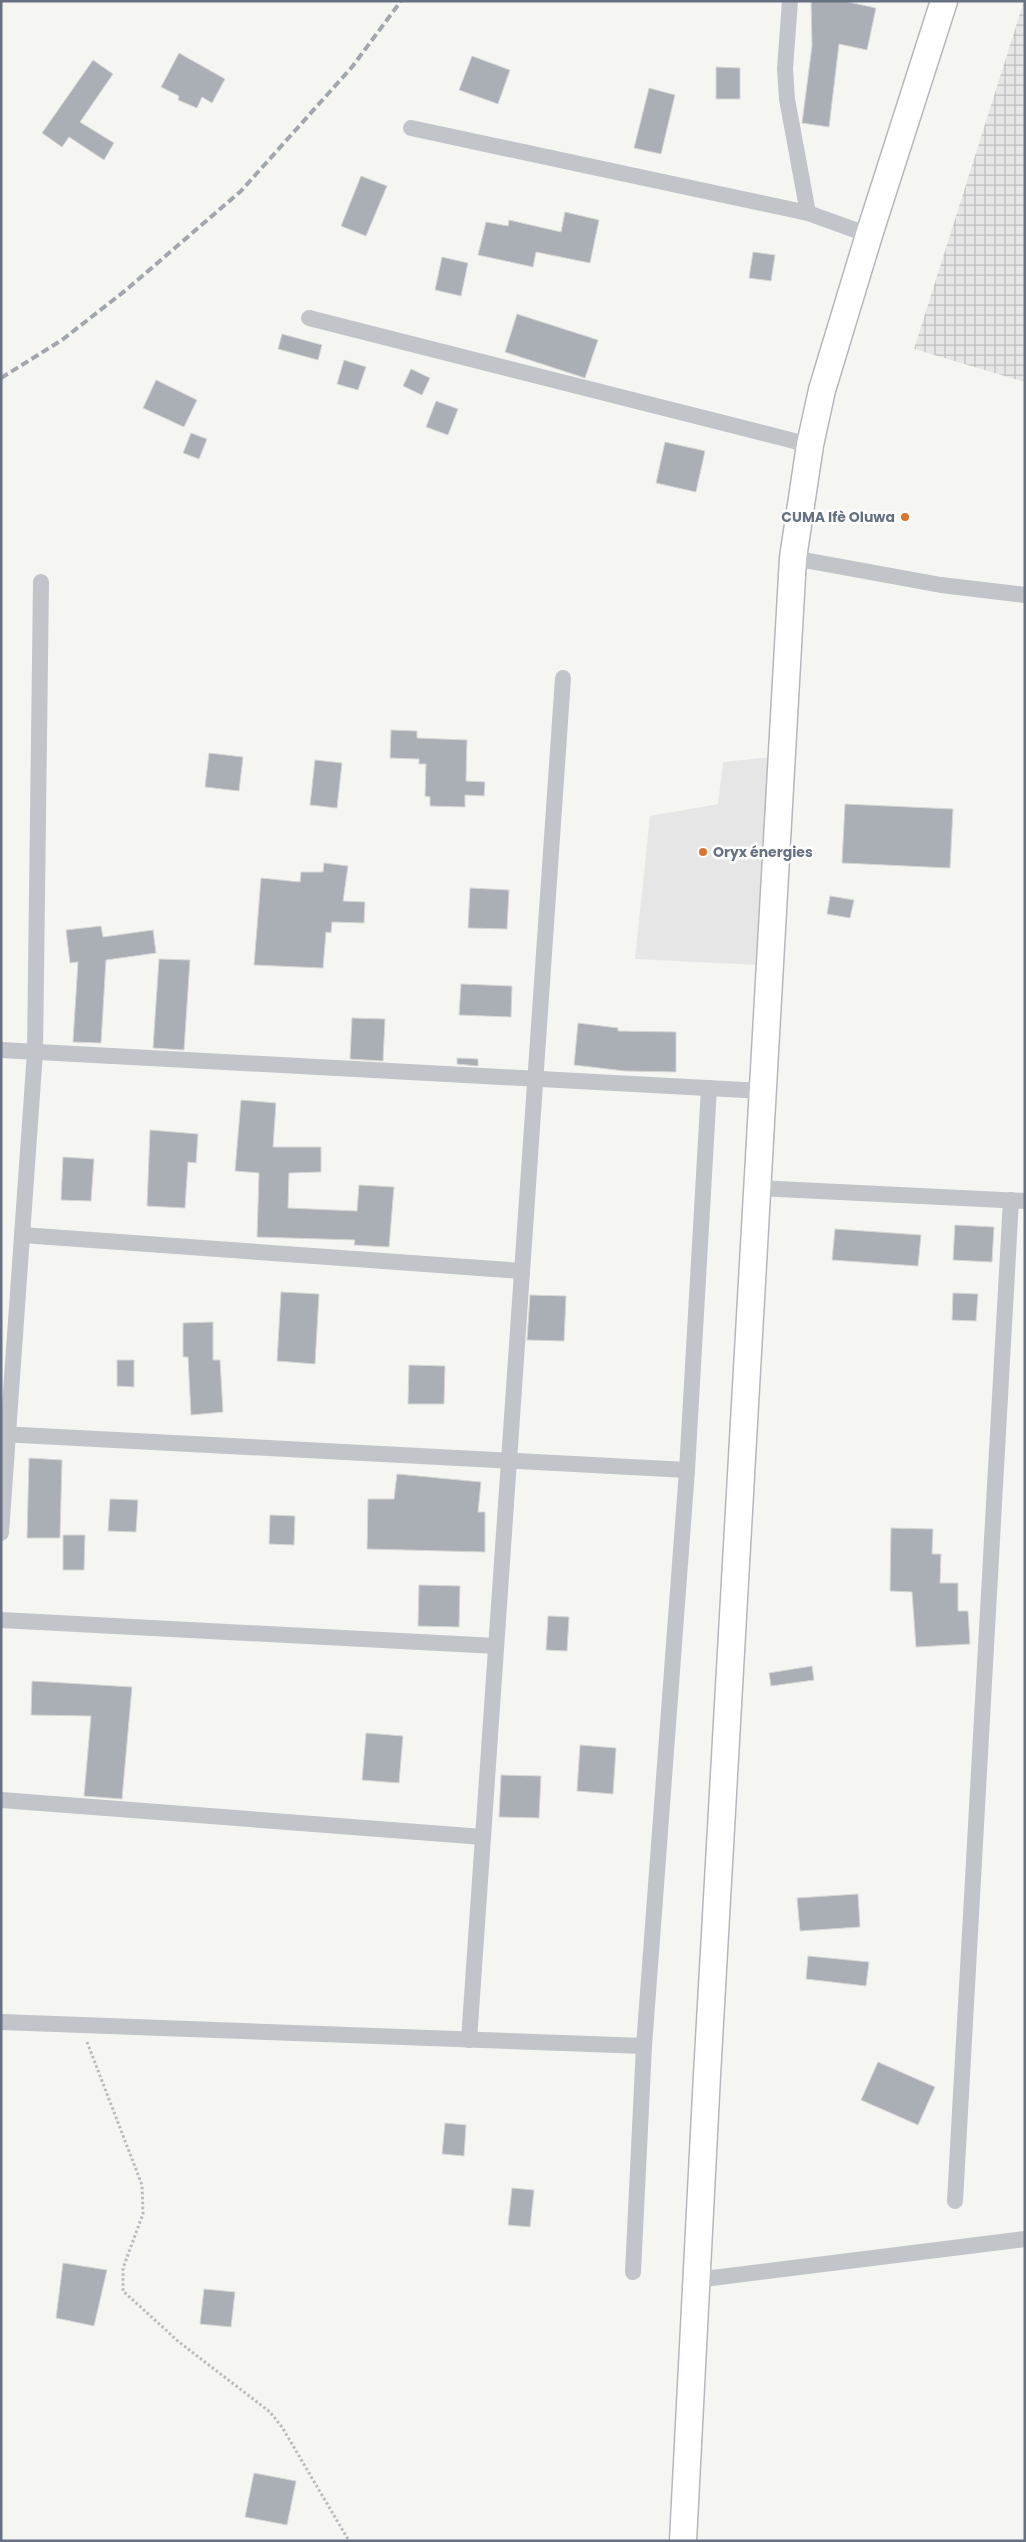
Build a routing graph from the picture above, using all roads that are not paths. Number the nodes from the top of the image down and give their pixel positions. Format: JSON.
{"nodes":[{"id":1,"x":790,"y":1,"type":"edge"},
{"id":2,"x":944,"y":1,"type":"edge"},
{"id":3,"x":411,"y":128,"type":"dead end"},
{"id":4,"x":808,"y":213,"type":"junction"},
{"id":5,"x":869,"y":235,"type":"junction"},
{"id":6,"x":309,"y":318,"type":"dead end"},
{"id":7,"x":810,"y":444,"type":"junction"},
{"id":8,"x":793,"y":558,"type":"junction"},
{"id":9,"x":42,"y":582,"type":"dead end"},
{"id":10,"x":1025,"y":595,"type":"edge"},
{"id":11,"x":563,"y":678,"type":"dead end"},
{"id":12,"x":1,"y":1050,"type":"edge"},
{"id":13,"x":35,"y":1052,"type":"junction"},
{"id":14,"x":535,"y":1079,"type":"junction"},
{"id":15,"x":709,"y":1088,"type":"junction"},
{"id":16,"x":763,"y":1091,"type":"junction"},
{"id":17,"x":758,"y":1188,"type":"junction"},
{"id":18,"x":1018,"y":1201,"type":"edge"},
{"id":19,"x":22,"y":1236,"type":"junction"},
{"id":20,"x":522,"y":1270,"type":"junction"},
{"id":21,"x":5,"y":1434,"type":"edge"},
{"id":22,"x":509,"y":1461,"type":"junction"},
{"id":23,"x":687,"y":1470,"type":"junction"},
{"id":24,"x":1,"y":1533,"type":"edge"},
{"id":25,"x":1,"y":1620,"type":"edge"},
{"id":26,"x":496,"y":1646,"type":"junction"},
{"id":27,"x":1,"y":1800,"type":"edge"},
{"id":28,"x":483,"y":1837,"type":"junction"},
{"id":29,"x":1,"y":2022,"type":"edge"},
{"id":30,"x":469,"y":2040,"type":"junction"},
{"id":31,"x":644,"y":2046,"type":"junction"},
{"id":32,"x":955,"y":2201,"type":"dead end"},
{"id":33,"x":1025,"y":2239,"type":"edge"},
{"id":34,"x":633,"y":2272,"type":"dead end"},
{"id":35,"x":696,"y":2280,"type":"junction"},
{"id":36,"x":683,"y":2541,"type":"edge"}],
"edges":[{"from":1,"to":4,"type":"street"},
{"from":2,"to":5,"type":"main road"},
{"from":3,"to":4,"type":"street"},
{"from":4,"to":5,"type":"street"},
{"from":5,"to":7,"type":"main road"},
{"from":6,"to":7,"type":"street"},
{"from":7,"to":8,"type":"main road"},
{"from":8,"to":10,"type":"street"},
{"from":8,"to":16,"type":"main road"},
{"from":9,"to":13,"type":"street"},
{"from":11,"to":14,"type":"street"},
{"from":12,"to":13,"type":"street"},
{"from":13,"to":14,"type":"street"},
{"from":13,"to":19,"type":"street"},
{"from":14,"to":15,"type":"street"},
{"from":14,"to":20,"type":"street"},
{"from":15,"to":16,"type":"street"},
{"from":15,"to":23,"type":"street"},
{"from":16,"to":17,"type":"main road"},
{"from":17,"to":18,"type":"street"},
{"from":17,"to":35,"type":"main road"},
{"from":18,"to":32,"type":"street"},
{"from":19,"to":20,"type":"street"},
{"from":19,"to":21,"type":"street"},
{"from":20,"to":22,"type":"street"},
{"from":21,"to":22,"type":"street"},
{"from":21,"to":24,"type":"street"},
{"from":22,"to":23,"type":"street"},
{"from":22,"to":26,"type":"street"},
{"from":23,"to":31,"type":"street"},
{"from":25,"to":26,"type":"street"},
{"from":26,"to":28,"type":"street"},
{"from":27,"to":28,"type":"street"},
{"from":28,"to":30,"type":"street"},
{"from":29,"to":30,"type":"street"},
{"from":30,"to":31,"type":"street"},
{"from":31,"to":34,"type":"street"},
{"from":33,"to":35,"type":"street"},
{"from":35,"to":36,"type":"main road"}]}
